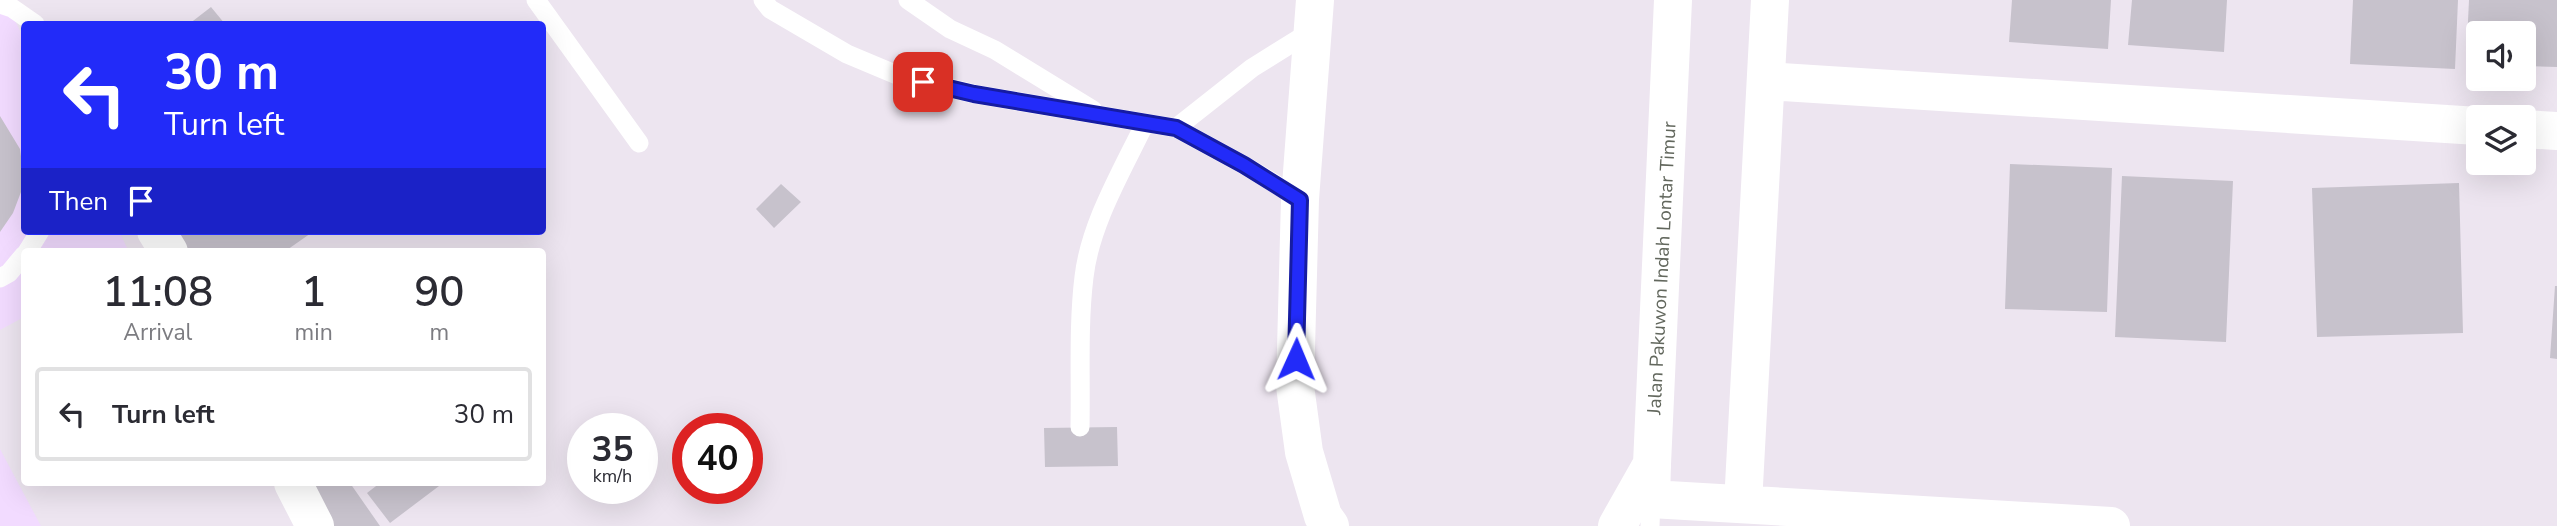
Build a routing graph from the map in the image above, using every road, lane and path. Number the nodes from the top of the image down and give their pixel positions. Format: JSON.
{"nodes":[{"id":1,"x":536,"y":0,"type":"edge"},
{"id":2,"x":763,"y":0,"type":"edge"},
{"id":3,"x":908,"y":0,"type":"edge"},
{"id":4,"x":1673,"y":0,"type":"edge"},
{"id":5,"x":1770,"y":0,"type":"edge"},
{"id":6,"x":0,"y":4,"type":"edge"},
{"id":7,"x":1314,"y":15,"type":"edge"},
{"id":8,"x":31,"y":21,"type":"edge"},
{"id":9,"x":1766,"y":81,"type":"junction"},
{"id":10,"x":1103,"y":116,"type":"junction"},
{"id":11,"x":1145,"y":123,"type":"junction"},
{"id":12,"x":2466,"y":125,"type":"edge"},
{"id":13,"x":1176,"y":128,"type":"junction"},
{"id":14,"x":2536,"y":130,"type":"edge"},
{"id":15,"x":2557,"y":131,"type":"edge"},
{"id":16,"x":639,"y":143,"type":"dead end"},
{"id":17,"x":1300,"y":200,"type":"junction"},
{"id":18,"x":21,"y":260,"type":"edge"},
{"id":19,"x":0,"y":278,"type":"edge"},
{"id":20,"x":1080,"y":427,"type":"dead end"},
{"id":21,"x":295,"y":486,"type":"edge"},
{"id":22,"x":1651,"y":496,"type":"edge"},
{"id":23,"x":1743,"y":504,"type":"junction"},
{"id":24,"x":315,"y":526,"type":"edge"},
{"id":25,"x":1330,"y":526,"type":"edge"},
{"id":26,"x":1617,"y":526,"type":"edge"},
{"id":27,"x":2111,"y":526,"type":"edge"}],
"edges":[{"from":1,"to":16,"type":"lane"},
{"from":2,"to":10,"type":"lane"},
{"from":3,"to":10,"type":"lane"},
{"from":4,"to":22,"type":"street","name":"Jalan Pakuwon Indah Lontar Timur"},
{"from":5,"to":9,"type":"street"},
{"from":6,"to":8,"type":"lane"},
{"from":7,"to":13,"type":"lane"},
{"from":7,"to":17,"type":"street"},
{"from":9,"to":12,"type":"street"},
{"from":9,"to":23,"type":"street"},
{"from":10,"to":11,"type":"lane"},
{"from":11,"to":13,"type":"lane"},
{"from":11,"to":20,"type":"lane"},
{"from":13,"to":17,"type":"lane"},
{"from":14,"to":15,"type":"street"},
{"from":17,"to":25,"type":"street"},
{"from":18,"to":19,"type":"lane"},
{"from":21,"to":24,"type":"street"},
{"from":22,"to":23,"type":"street"},
{"from":22,"to":26,"type":"street","name":"Jalan Pakuwon Indah Lontar Timur"},
{"from":23,"to":27,"type":"street"}]}
